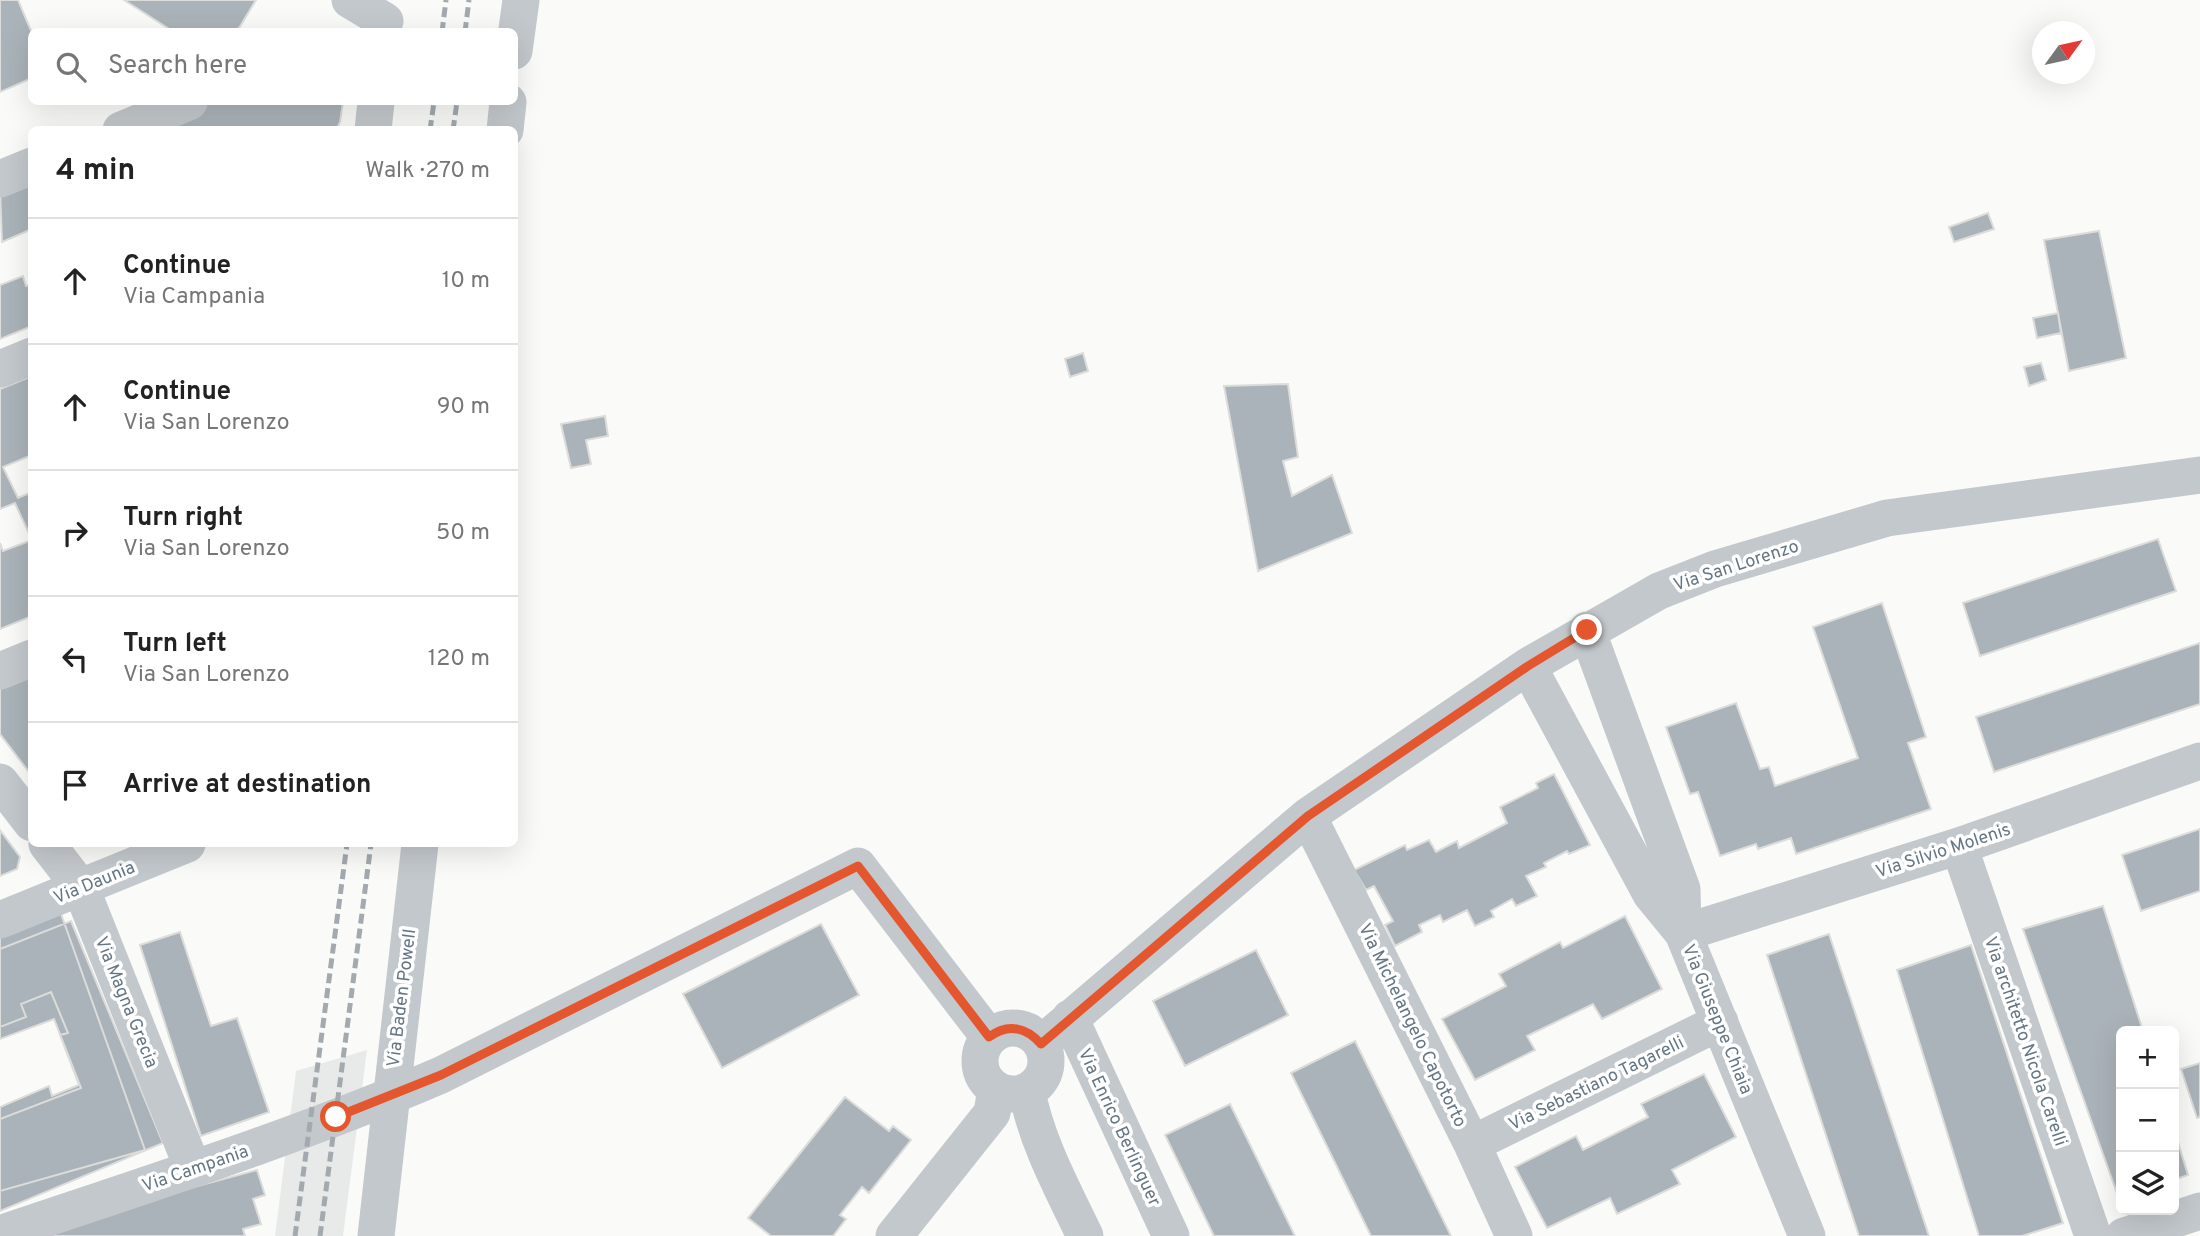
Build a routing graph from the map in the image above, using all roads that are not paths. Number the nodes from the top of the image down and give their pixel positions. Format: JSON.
{"nodes":[{"id":1,"x":350,"y":0,"type":"edge"},
{"id":2,"x":521,"y":0,"type":"edge"},
{"id":3,"x":379,"y":21,"type":"edge"},
{"id":4,"x":517,"y":28,"type":"edge"},
{"id":5,"x":182,"y":105,"type":"edge"},
{"id":6,"x":376,"y":105,"type":"edge"},
{"id":7,"x":508,"y":105,"type":"edge"},
{"id":8,"x":131,"y":126,"type":"edge"},
{"id":9,"x":373,"y":126,"type":"edge"},
{"id":10,"x":505,"y":126,"type":"edge"},
{"id":11,"x":28,"y":168,"type":"edge"},
{"id":12,"x":0,"y":179,"type":"edge"},
{"id":13,"x":28,"y":358,"type":"edge"},
{"id":14,"x":0,"y":369,"type":"edge"},
{"id":15,"x":2199,"y":479,"type":"edge"},
{"id":16,"x":1587,"y":630,"type":"junction"},
{"id":17,"x":28,"y":660,"type":"edge"},
{"id":18,"x":1528,"y":666,"type":"junction"},
{"id":19,"x":0,"y":671,"type":"edge"},
{"id":20,"x":2200,"y":761,"type":"edge"},
{"id":21,"x":0,"y":782,"type":"edge"},
{"id":22,"x":1308,"y":816,"type":"junction"},
{"id":23,"x":28,"y":818,"type":"edge"},
{"id":24,"x":1959,"y":846,"type":"junction"},
{"id":25,"x":49,"y":847,"type":"edge"},
{"id":26,"x":180,"y":847,"type":"edge"},
{"id":27,"x":420,"y":847,"type":"edge"},
{"id":28,"x":81,"y":888,"type":"junction"},
{"id":29,"x":0,"y":920,"type":"edge"},
{"id":30,"x":1683,"y":933,"type":"junction"},
{"id":31,"x":1070,"y":1018,"type":"junction"},
{"id":32,"x":1720,"y":1022,"type":"junction"},
{"id":33,"x":989,"y":1037,"type":"junction"},
{"id":34,"x":1041,"y":1044,"type":"junction"},
{"id":35,"x":1012,"y":1090,"type":"junction"},
{"id":36,"x":390,"y":1097,"type":"junction"},
{"id":37,"x":1472,"y":1144,"type":"junction"},
{"id":38,"x":194,"y":1169,"type":"junction"},
{"id":39,"x":2200,"y":1211,"type":"edge"},
{"id":40,"x":0,"y":1234,"type":"edge"},
{"id":41,"x":2135,"y":1235,"type":"edge"},
{"id":42,"x":376,"y":1236,"type":"edge"},
{"id":43,"x":894,"y":1236,"type":"edge"},
{"id":44,"x":1085,"y":1236,"type":"edge"},
{"id":45,"x":1171,"y":1236,"type":"edge"},
{"id":46,"x":1514,"y":1236,"type":"edge"},
{"id":47,"x":1807,"y":1236,"type":"edge"},
{"id":48,"x":2092,"y":1236,"type":"edge"}],
"edges":[{"from":1,"to":3,"type":"street"},
{"from":2,"to":4,"type":"street"},
{"from":5,"to":8,"type":"street"},
{"from":6,"to":9,"type":"street"},
{"from":7,"to":10,"type":"street"},
{"from":11,"to":12,"type":"street"},
{"from":13,"to":14,"type":"street"},
{"from":15,"to":16,"type":"street","name":"Via San Lorenzo"},
{"from":16,"to":18,"type":"street","name":"Via San Lorenzo"},
{"from":16,"to":30,"type":"street"},
{"from":17,"to":19,"type":"street"},
{"from":18,"to":22,"type":"street","name":"Via San Lorenzo"},
{"from":18,"to":30,"type":"street","name":"Via Giuseppe Chiaia"},
{"from":20,"to":24,"type":"street","name":"Via Silvio Molenis"},
{"from":21,"to":23,"type":"street"},
{"from":22,"to":31,"type":"street","name":"Via San Lorenzo"},
{"from":22,"to":37,"type":"street","name":"Via Michelangelo Capotorto"},
{"from":24,"to":30,"type":"street","name":"Via Silvio Molenis"},
{"from":24,"to":48,"type":"street","name":"Via architetto Nicola Carelli"},
{"from":25,"to":28,"type":"street","name":"Via Magna Grecia"},
{"from":26,"to":28,"type":"street","name":"Via Daunia"},
{"from":27,"to":36,"type":"street","name":"Via Baden Powell"},
{"from":28,"to":29,"type":"street","name":"Via Daunia"},
{"from":28,"to":38,"type":"street","name":"Via Magna Grecia"},
{"from":30,"to":32,"type":"street","name":"Via Giuseppe Chiaia"},
{"from":31,"to":34,"type":"street","name":"Via San Lorenzo"},
{"from":31,"to":45,"type":"street","name":"Via Enrico Berlinguer"},
{"from":32,"to":37,"type":"street","name":"Via Sebastiano Tagarelli"},
{"from":32,"to":47,"type":"street","name":"Via Giuseppe Chiaia"},
{"from":33,"to":34,"type":"street"},
{"from":33,"to":35,"type":"street"},
{"from":33,"to":36,"type":"street"},
{"from":34,"to":35,"type":"street"},
{"from":35,"to":43,"type":"street"},
{"from":35,"to":44,"type":"street"},
{"from":36,"to":38,"type":"street","name":"Via Campania"},
{"from":36,"to":42,"type":"street","name":"Via Baden Powell"},
{"from":37,"to":46,"type":"street","name":"Via Michelangelo Capotorto"},
{"from":38,"to":40,"type":"street","name":"Via Campania"},
{"from":39,"to":41,"type":"street"}]}
